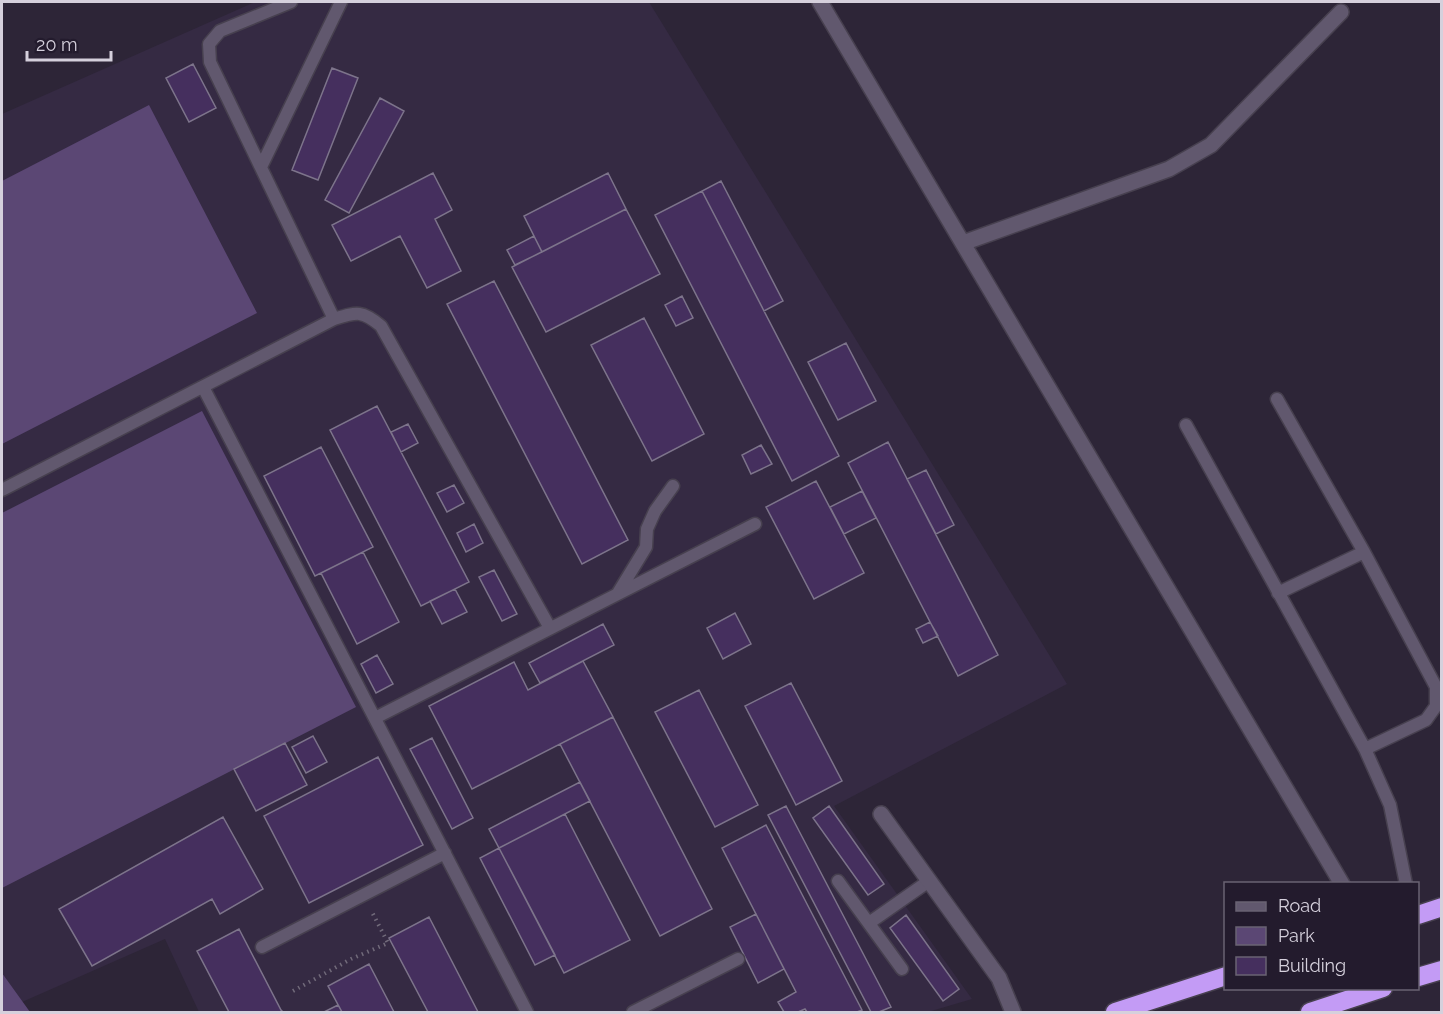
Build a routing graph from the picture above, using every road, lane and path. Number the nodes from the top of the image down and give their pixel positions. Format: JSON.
{"nodes":[{"id":1,"x":291,"y":2,"type":"edge"},
{"id":2,"x":341,"y":2,"type":"edge"},
{"id":3,"x":820,"y":2,"type":"edge"},
{"id":4,"x":1341,"y":12,"type":"dead end"},
{"id":5,"x":261,"y":167,"type":"junction"},
{"id":6,"x":963,"y":243,"type":"junction"},
{"id":7,"x":334,"y":319,"type":"junction"},
{"id":8,"x":203,"y":387,"type":"junction"},
{"id":9,"x":1277,"y":399,"type":"dead end"},
{"id":10,"x":1186,"y":425,"type":"dead end"},
{"id":11,"x":673,"y":486,"type":"dead end"},
{"id":12,"x":2,"y":490,"type":"edge"},
{"id":13,"x":754,"y":524,"type":"dead end"},
{"id":14,"x":1364,"y":552,"type":"junction"},
{"id":15,"x":1278,"y":593,"type":"junction"},
{"id":16,"x":618,"y":594,"type":"junction"},
{"id":17,"x":550,"y":628,"type":"junction"},
{"id":18,"x":375,"y":718,"type":"junction"},
{"id":19,"x":1365,"y":749,"type":"junction"},
{"id":20,"x":881,"y":814,"type":"dead end"},
{"id":21,"x":445,"y":853,"type":"junction"},
{"id":22,"x":929,"y":880,"type":"junction"},
{"id":23,"x":838,"y":881,"type":"dead end"},
{"id":24,"x":1340,"y":882,"type":"edge"},
{"id":25,"x":1406,"y":882,"type":"edge"},
{"id":26,"x":363,"y":895,"type":"junction"},
{"id":27,"x":1442,"y":907,"type":"edge"},
{"id":28,"x":1419,"y":915,"type":"edge"},
{"id":29,"x":869,"y":923,"type":"junction"},
{"id":30,"x":262,"y":947,"type":"dead end"},
{"id":31,"x":738,"y":959,"type":"dead end"},
{"id":32,"x":902,"y":969,"type":"dead end"},
{"id":33,"x":1442,"y":970,"type":"edge"},
{"id":34,"x":1224,"y":977,"type":"edge"},
{"id":35,"x":1419,"y":977,"type":"edge"},
{"id":36,"x":1377,"y":990,"type":"edge"},
{"id":37,"x":293,"y":992,"type":"dead end"},
{"id":38,"x":527,"y":1012,"type":"edge"},
{"id":39,"x":633,"y":1012,"type":"edge"},
{"id":40,"x":1013,"y":1012,"type":"edge"},
{"id":41,"x":1115,"y":1012,"type":"edge"},
{"id":42,"x":1312,"y":1012,"type":"edge"}],
"edges":[{"from":1,"to":5,"type":"lane"},
{"from":2,"to":5,"type":"lane"},
{"from":3,"to":6,"type":"street"},
{"from":4,"to":6,"type":"street"},
{"from":5,"to":7,"type":"lane"},
{"from":6,"to":24,"type":"street"},
{"from":7,"to":8,"type":"lane"},
{"from":7,"to":17,"type":"lane"},
{"from":8,"to":12,"type":"lane"},
{"from":8,"to":18,"type":"lane"},
{"from":9,"to":14,"type":"lane"},
{"from":10,"to":15,"type":"lane"},
{"from":11,"to":16,"type":"lane"},
{"from":13,"to":16,"type":"lane"},
{"from":14,"to":15,"type":"lane"},
{"from":14,"to":19,"type":"lane"},
{"from":15,"to":19,"type":"lane"},
{"from":16,"to":17,"type":"lane"},
{"from":17,"to":18,"type":"lane"},
{"from":18,"to":21,"type":"lane"},
{"from":19,"to":25,"type":"lane"},
{"from":20,"to":22,"type":"street"},
{"from":21,"to":26,"type":"lane"},
{"from":21,"to":38,"type":"lane"},
{"from":22,"to":29,"type":"lane"},
{"from":22,"to":40,"type":"street"},
{"from":23,"to":29,"type":"lane"},
{"from":26,"to":30,"type":"lane"},
{"from":26,"to":37,"type":"path"},
{"from":27,"to":28,"type":"highway"},
{"from":29,"to":32,"type":"lane"},
{"from":31,"to":39,"type":"lane"},
{"from":33,"to":35,"type":"highway"},
{"from":34,"to":41,"type":"highway"},
{"from":36,"to":42,"type":"highway"}]}
